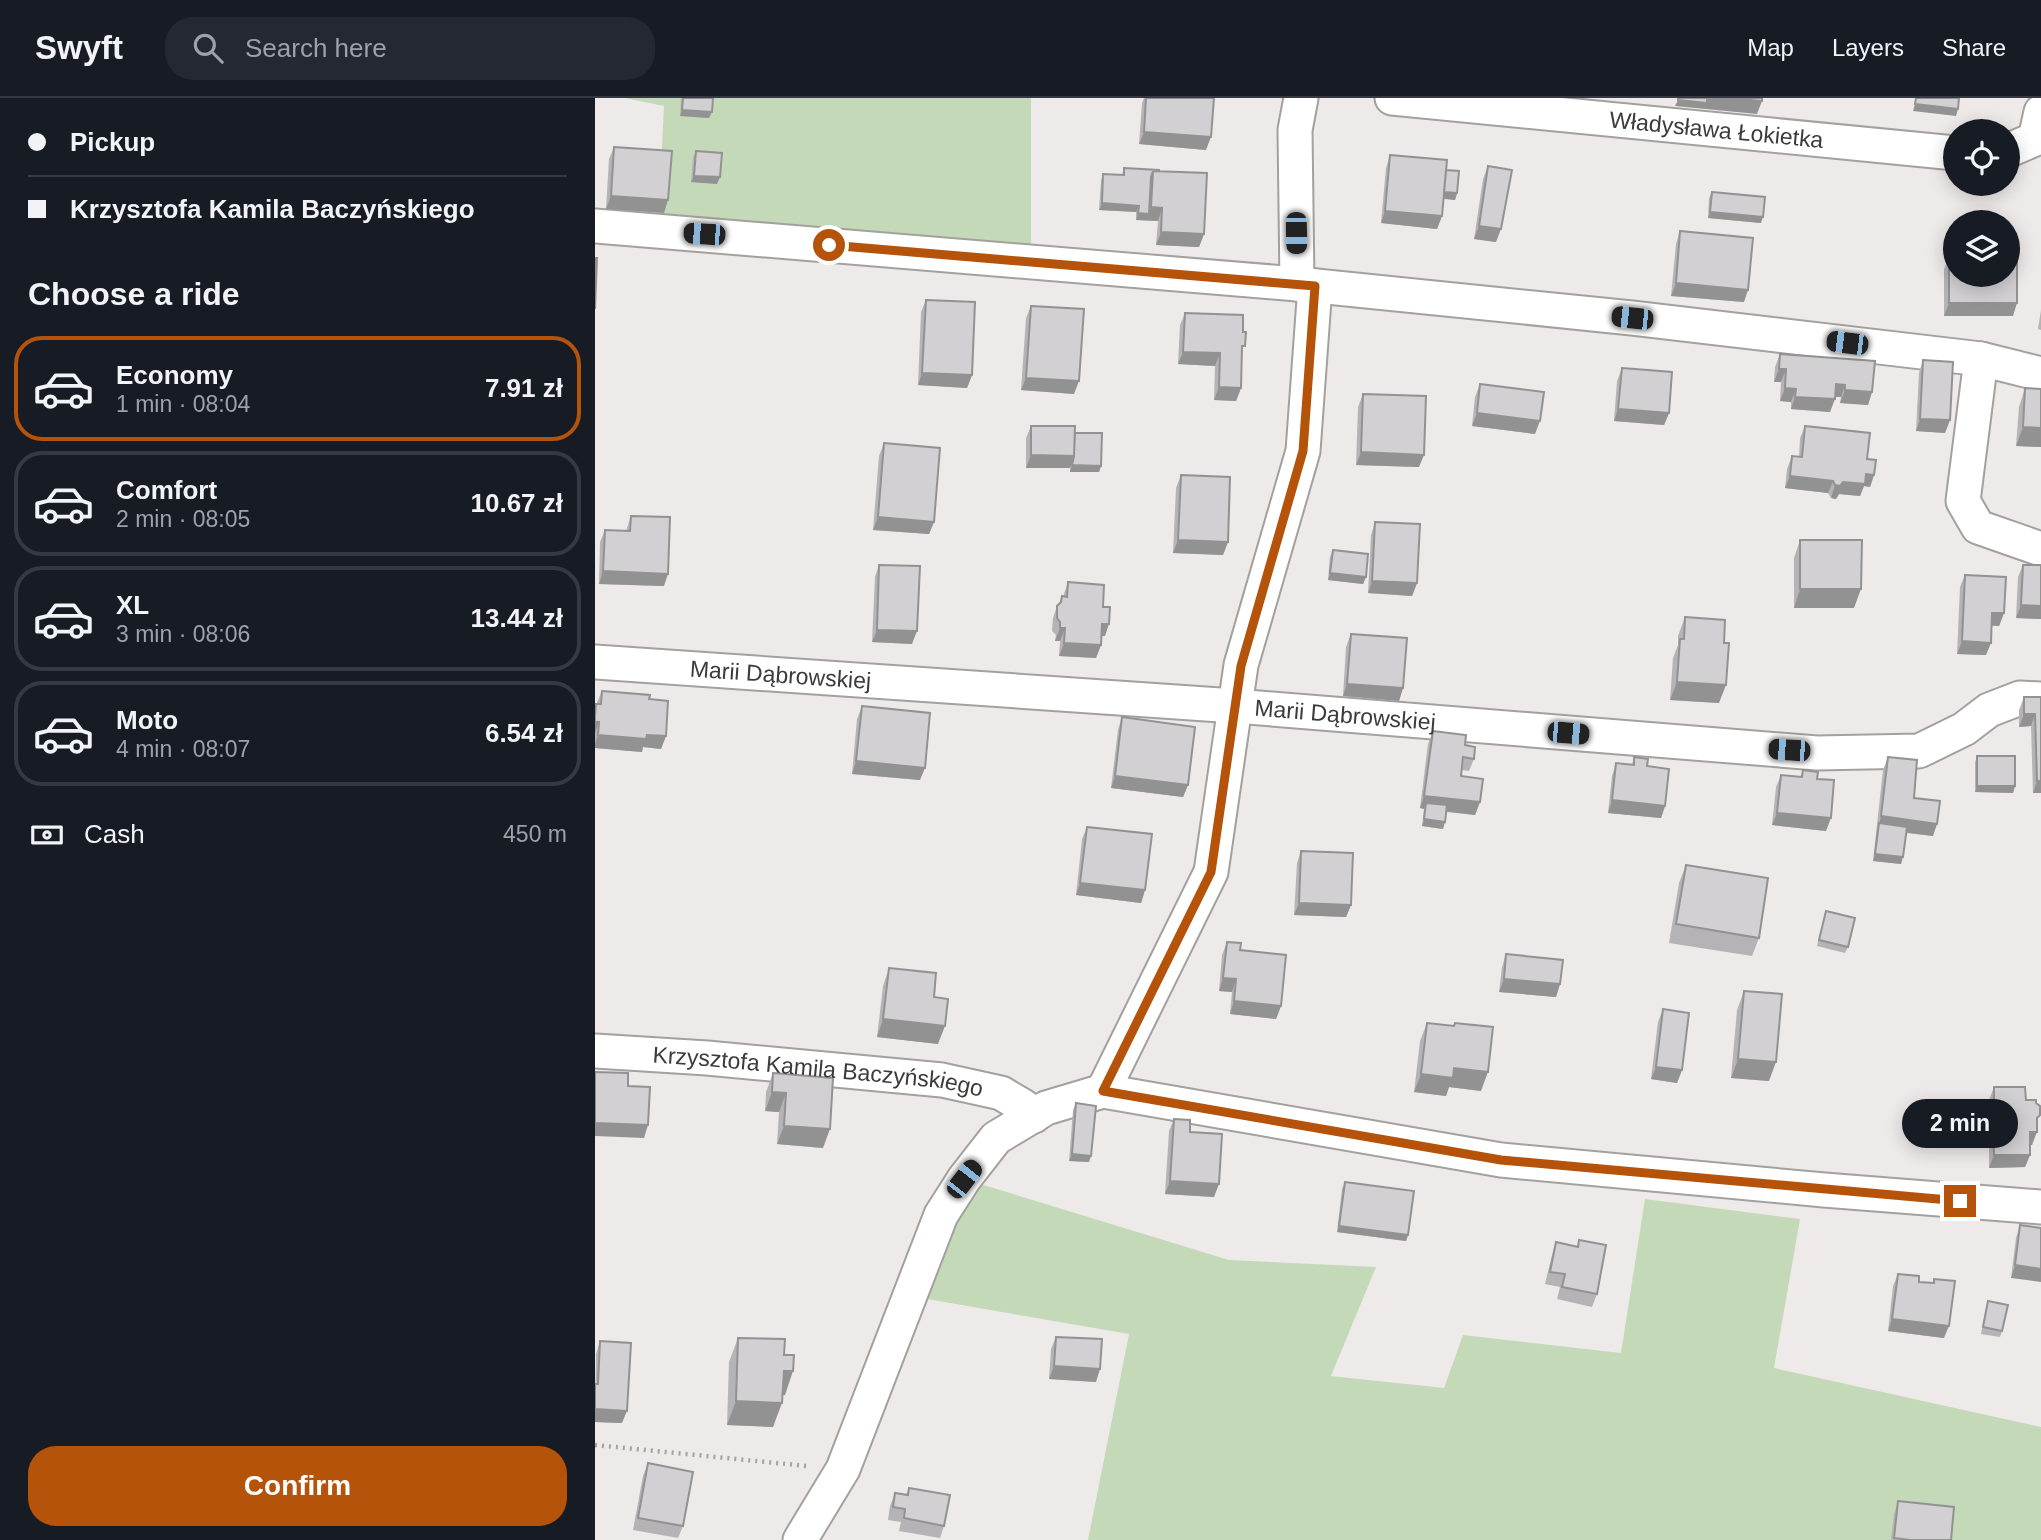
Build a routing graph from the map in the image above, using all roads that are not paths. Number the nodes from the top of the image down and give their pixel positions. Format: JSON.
{"nodes":[{"id":1,"x":1301,"y":98,"type":"edge"},
{"id":2,"x":1392,"y":98,"type":"edge"},
{"id":3,"x":2041,"y":112,"type":"edge"},
{"id":4,"x":2020,"y":145,"type":"edge"},
{"id":5,"x":1943,"y":152,"type":"edge"},
{"id":6,"x":595,"y":226,"type":"edge"},
{"id":7,"x":1306,"y":285,"type":"junction"},
{"id":8,"x":1981,"y":359,"type":"junction"},
{"id":9,"x":2041,"y":374,"type":"edge"},
{"id":10,"x":2041,"y":549,"type":"edge"},
{"id":11,"x":595,"y":662,"type":"edge"},
{"id":12,"x":2041,"y":699,"type":"edge"},
{"id":13,"x":1235,"y":706,"type":"junction"},
{"id":14,"x":595,"y":1051,"type":"edge"},
{"id":15,"x":1103,"y":1091,"type":"junction"},
{"id":16,"x":1034,"y":1116,"type":"junction"},
{"id":17,"x":2041,"y":1207,"type":"edge"},
{"id":18,"x":800,"y":1540,"type":"edge"}],
"edges":[{"from":1,"to":7,"type":"street"},
{"from":2,"to":5,"type":"street","name":"Władysława Łokietka"},
{"from":3,"to":4,"type":"street"},
{"from":6,"to":7,"type":"street"},
{"from":7,"to":8,"type":"street"},
{"from":7,"to":13,"type":"street"},
{"from":8,"to":9,"type":"street"},
{"from":8,"to":10,"type":"street"},
{"from":11,"to":13,"type":"street","name":"Marii Dąbrowskiej"},
{"from":12,"to":13,"type":"street","name":"Marii Dąbrowskiej"},
{"from":13,"to":15,"type":"street"},
{"from":14,"to":16,"type":"street","name":"Krzysztofa Kamila Baczyńskiego"},
{"from":15,"to":16,"type":"street"},
{"from":15,"to":17,"type":"street"},
{"from":16,"to":18,"type":"street"}]}
